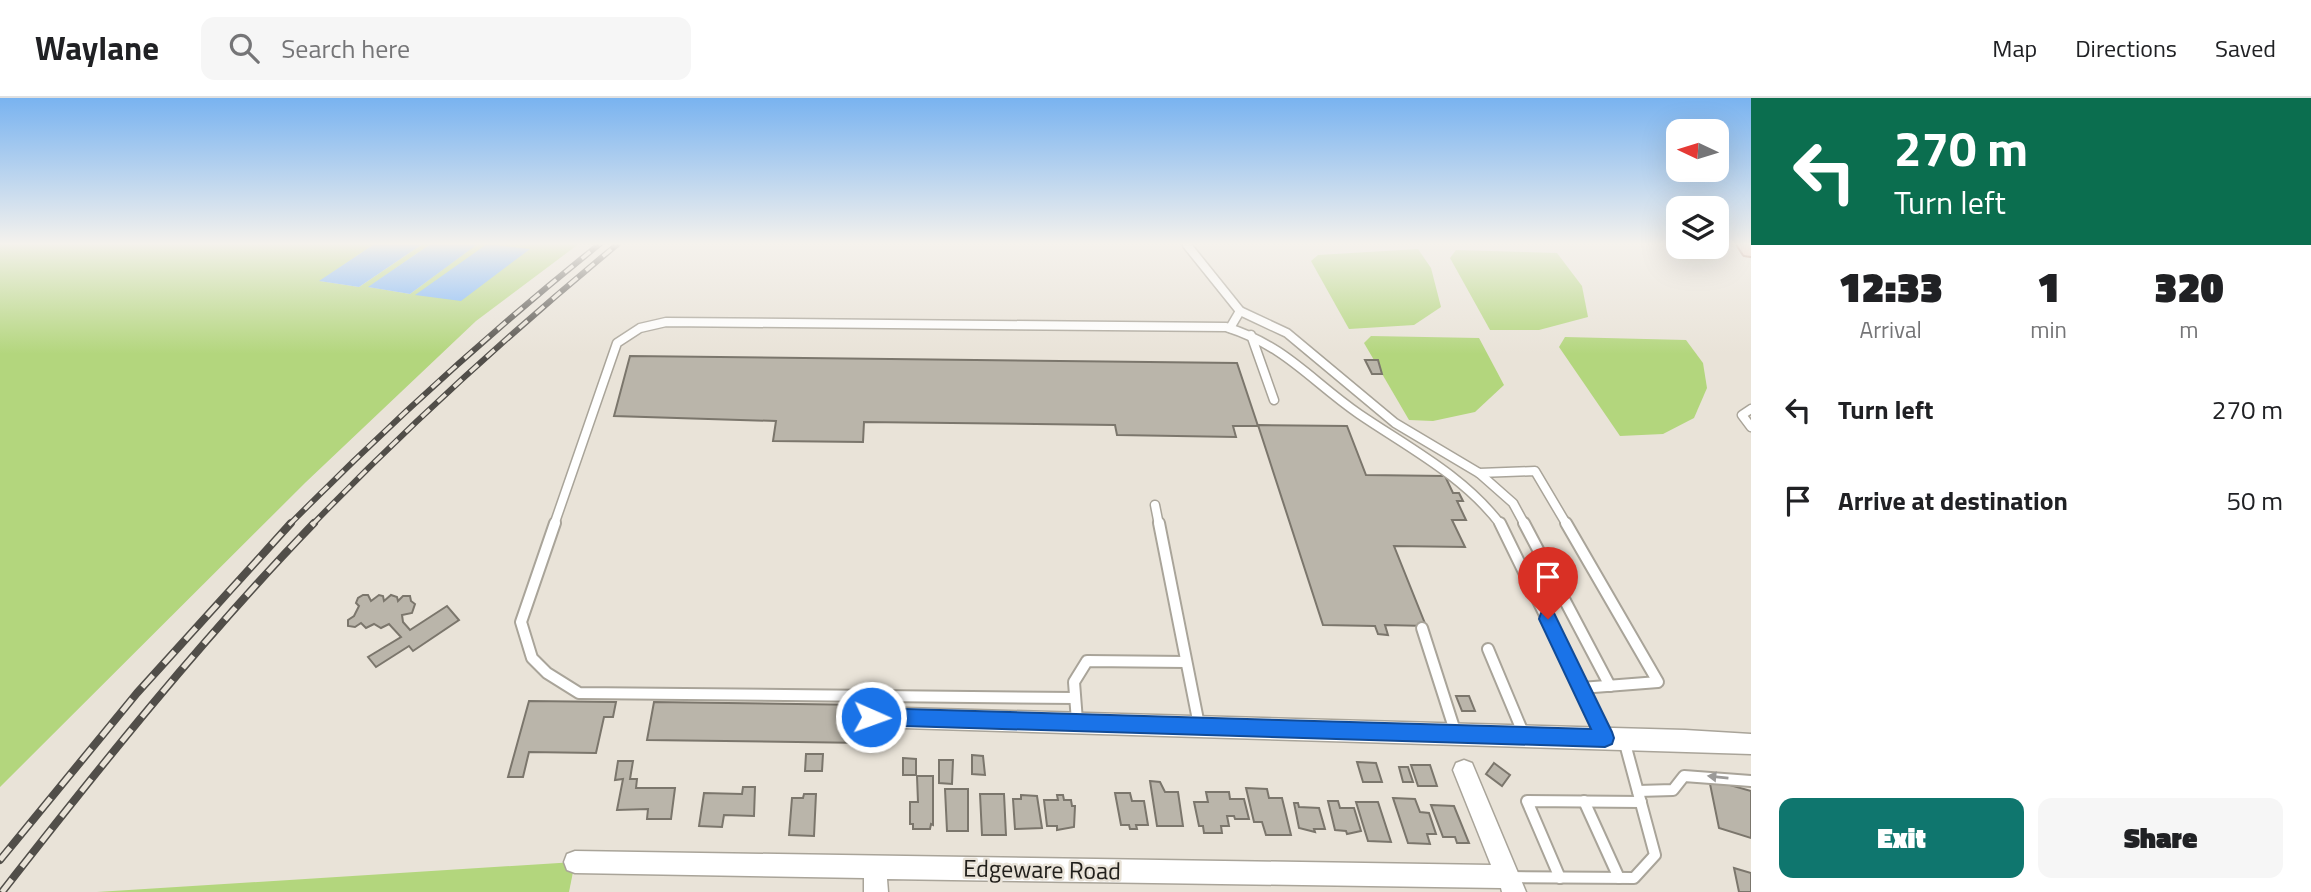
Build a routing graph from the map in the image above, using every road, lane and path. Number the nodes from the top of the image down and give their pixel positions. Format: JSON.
{"nodes":[{"id":1,"x":1216,"y":280,"type":"edge"},
{"id":2,"x":1240,"y":310,"type":"junction"},
{"id":3,"x":1230,"y":328,"type":"junction"},
{"id":4,"x":1251,"y":335,"type":"junction"},
{"id":5,"x":1274,"y":400,"type":"dead end"},
{"id":6,"x":1751,"y":409,"type":"edge"},
{"id":7,"x":1751,"y":427,"type":"edge"},
{"id":8,"x":1479,"y":473,"type":"junction"},
{"id":9,"x":1155,"y":505,"type":"dead end"},
{"id":10,"x":1422,"y":628,"type":"dead end"},
{"id":11,"x":1488,"y":649,"type":"dead end"},
{"id":12,"x":1186,"y":662,"type":"junction"},
{"id":13,"x":1610,"y":686,"type":"junction"},
{"id":14,"x":1581,"y":688,"type":"junction"},
{"id":15,"x":1074,"y":698,"type":"junction"},
{"id":16,"x":871,"y":717,"type":"dead end"},
{"id":17,"x":1077,"y":723,"type":"junction"},
{"id":18,"x":1199,"y":727,"type":"junction"},
{"id":19,"x":1457,"y":735,"type":"junction"},
{"id":20,"x":1525,"y":737,"type":"junction"},
{"id":21,"x":1614,"y":738,"type":"junction"},
{"id":22,"x":1751,"y":744,"type":"edge"},
{"id":23,"x":1464,"y":770,"type":"dead end"},
{"id":24,"x":1751,"y":781,"type":"edge"},
{"id":25,"x":1639,"y":796,"type":"junction"},
{"id":26,"x":1584,"y":801,"type":"junction"},
{"id":27,"x":575,"y":862,"type":"dead end"},
{"id":28,"x":876,"y":867,"type":"junction"},
{"id":29,"x":1560,"y":878,"type":"junction"},
{"id":30,"x":1619,"y":878,"type":"junction"},
{"id":31,"x":1511,"y":884,"type":"edge"},
{"id":32,"x":876,"y":892,"type":"edge"}],
"edges":[{"from":1,"to":2,"type":"lane"},
{"from":2,"to":3,"type":"lane"},
{"from":2,"to":8,"type":"lane"},
{"from":3,"to":4,"type":"lane"},
{"from":3,"to":15,"type":"lane"},
{"from":4,"to":5,"type":"lane"},
{"from":4,"to":14,"type":"lane"},
{"from":6,"to":7,"type":"lane"},
{"from":8,"to":13,"type":"lane"},
{"from":8,"to":13,"type":"lane"},
{"from":9,"to":12,"type":"lane"},
{"from":10,"to":19,"type":"lane"},
{"from":11,"to":20,"type":"lane"},
{"from":12,"to":15,"type":"lane"},
{"from":12,"to":18,"type":"lane"},
{"from":13,"to":14,"type":"lane"},
{"from":14,"to":21,"type":"lane"},
{"from":15,"to":17,"type":"lane"},
{"from":16,"to":17,"type":"street"},
{"from":17,"to":18,"type":"street"},
{"from":18,"to":19,"type":"street"},
{"from":19,"to":20,"type":"street"},
{"from":20,"to":21,"type":"street"},
{"from":21,"to":22,"type":"street"},
{"from":21,"to":25,"type":"lane"},
{"from":23,"to":31,"type":"street"},
{"from":24,"to":25,"type":"lane","one_way":true},
{"from":25,"to":26,"type":"lane"},
{"from":25,"to":30,"type":"lane"},
{"from":26,"to":29,"type":"lane"},
{"from":26,"to":30,"type":"lane"},
{"from":27,"to":28,"type":"street","name":"Edgeware Road"},
{"from":28,"to":31,"type":"street","name":"Edgeware Road"},
{"from":28,"to":32,"type":"street"},
{"from":29,"to":30,"type":"lane"},
{"from":29,"to":31,"type":"lane"}]}
